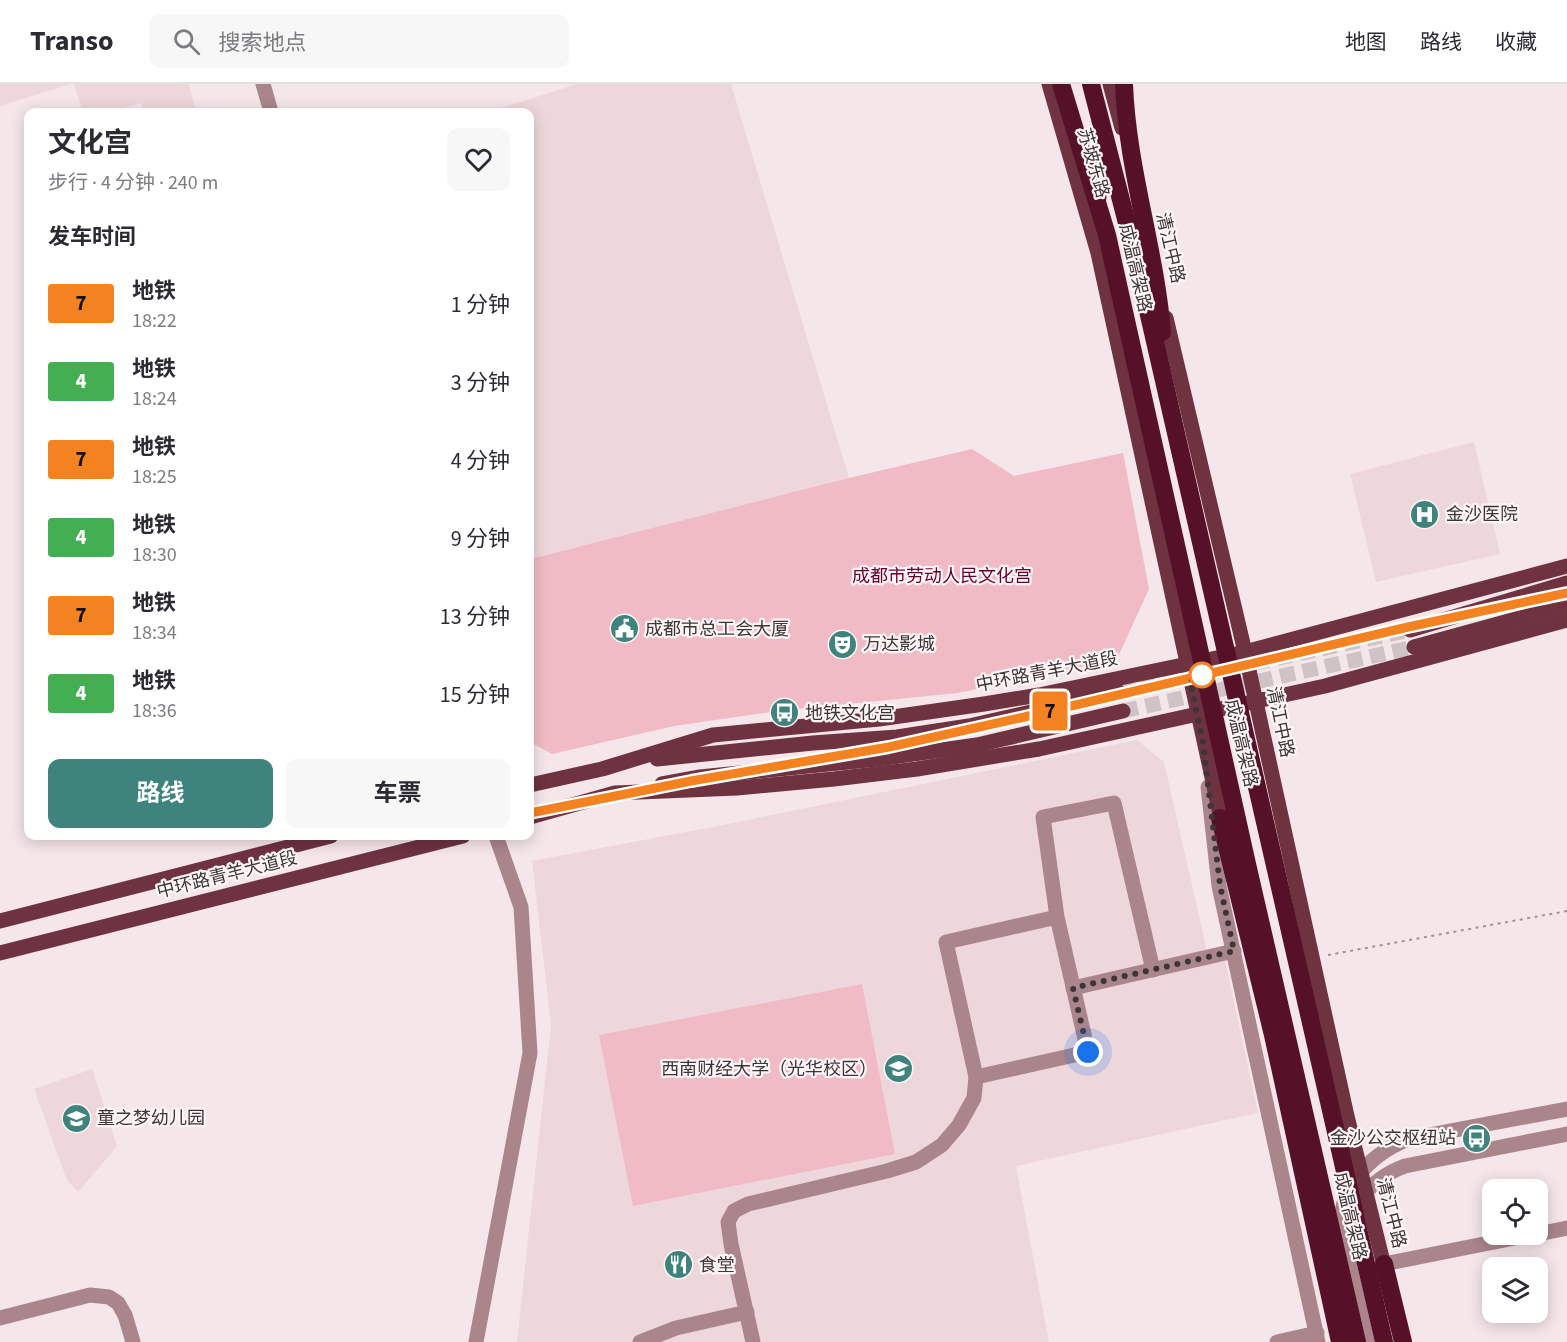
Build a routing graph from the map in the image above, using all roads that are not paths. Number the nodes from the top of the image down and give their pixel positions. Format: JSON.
{"nodes":[{"id":1,"x":262,"y":84,"type":"edge"},
{"id":2,"x":1049,"y":84,"type":"edge"},
{"id":3,"x":1061,"y":84,"type":"edge"},
{"id":4,"x":1091,"y":84,"type":"edge"},
{"id":5,"x":1102,"y":84,"type":"edge"},
{"id":6,"x":1110,"y":84,"type":"edge"},
{"id":7,"x":1124,"y":84,"type":"edge"},
{"id":8,"x":271,"y":108,"type":"edge"},
{"id":9,"x":1129,"y":153,"type":"junction"},
{"id":10,"x":1098,"y":253,"type":"junction"},
{"id":11,"x":1167,"y":396,"type":"junction"},
{"id":12,"x":1567,"y":566,"type":"edge"},
{"id":13,"x":1567,"y":583,"type":"edge"},
{"id":14,"x":1567,"y":605,"type":"edge"},
{"id":15,"x":1567,"y":620,"type":"edge"},
{"id":16,"x":1410,"y":630,"type":"tunnel mouth"},
{"id":17,"x":1414,"y":647,"type":"tunnel mouth"},
{"id":18,"x":1245,"y":652,"type":"junction"},
{"id":19,"x":1187,"y":664,"type":"junction"},
{"id":20,"x":1119,"y":692,"type":"tunnel mouth"},
{"id":21,"x":1255,"y":700,"type":"junction"},
{"id":22,"x":1123,"y":711,"type":"tunnel mouth"},
{"id":23,"x":1197,"y":713,"type":"junction"},
{"id":24,"x":1203,"y":743,"type":"junction"},
{"id":25,"x":602,"y":768,"type":"junction"},
{"id":26,"x":534,"y":784,"type":"edge"},
{"id":27,"x":615,"y":793,"type":"junction"},
{"id":28,"x":534,"y":817,"type":"edge"},
{"id":29,"x":1220,"y":818,"type":"junction"},
{"id":30,"x":315,"y":840,"type":"edge"},
{"id":31,"x":447,"y":840,"type":"edge"},
{"id":32,"x":497,"y":840,"type":"edge"},
{"id":33,"x":1057,"y":917,"type":"junction"},
{"id":34,"x":0,"y":921,"type":"edge"},
{"id":35,"x":1234,"y":951,"type":"junction"},
{"id":36,"x":0,"y":953,"type":"edge"},
{"id":37,"x":1153,"y":970,"type":"junction"},
{"id":38,"x":1073,"y":988,"type":"junction"},
{"id":39,"x":976,"y":1077,"type":"junction"},
{"id":40,"x":1567,"y":1109,"type":"edge"},
{"id":41,"x":1567,"y":1134,"type":"edge"},
{"id":42,"x":1567,"y":1228,"type":"edge"},
{"id":43,"x":1548,"y":1232,"type":"edge"},
{"id":44,"x":1482,"y":1245,"type":"edge"},
{"id":45,"x":1347,"y":1254,"type":"junction"},
{"id":46,"x":1384,"y":1264,"type":"junction"},
{"id":47,"x":747,"y":1312,"type":"junction"},
{"id":48,"x":0,"y":1318,"type":"edge"},
{"id":49,"x":1318,"y":1338,"type":"edge"},
{"id":50,"x":133,"y":1342,"type":"edge"},
{"id":51,"x":476,"y":1342,"type":"edge"},
{"id":52,"x":640,"y":1342,"type":"edge"},
{"id":53,"x":753,"y":1342,"type":"edge"},
{"id":54,"x":1277,"y":1342,"type":"edge"},
{"id":55,"x":1342,"y":1342,"type":"edge"},
{"id":56,"x":1357,"y":1342,"type":"edge"},
{"id":57,"x":1367,"y":1342,"type":"edge"},
{"id":58,"x":1384,"y":1342,"type":"edge"},
{"id":59,"x":1398,"y":1342,"type":"edge"},
{"id":60,"x":1403,"y":1342,"type":"edge"},
{"id":61,"x":1407,"y":1342,"type":"edge"}],
"edges":[{"from":1,"to":8,"type":"street"},
{"from":2,"to":10,"type":"main road","name":"苏坡东路"},
{"from":3,"to":56,"type":"highway","name":"成温高架路"},
{"from":4,"to":11,"type":"highway","name":"成温高架路"},
{"from":5,"to":10,"type":"main road"},
{"from":6,"to":9,"type":"main road","name":"苏坡东路"},
{"from":7,"to":9,"type":"main road"},
{"from":7,"to":11,"type":"highway"},
{"from":9,"to":18,"type":"main road","name":"清江中路"},
{"from":10,"to":19,"type":"main road"},
{"from":11,"to":58,"type":"highway","name":"成温高架路"},
{"from":12,"to":18,"type":"main road","name":"中环路青羊大道段"},
{"from":13,"to":16,"type":"main road"},
{"from":14,"to":17,"type":"main road"},
{"from":15,"to":21,"type":"main road"},
{"from":18,"to":19,"type":"main road","name":"中环路青羊大道段"},
{"from":18,"to":21,"type":"main road","name":"清江中路"},
{"from":19,"to":23,"type":"main road"},
{"from":19,"to":25,"type":"main road","name":"中环路青羊大道段"},
{"from":20,"to":25,"type":"main road"},
{"from":21,"to":23,"type":"main road"},
{"from":21,"to":46,"type":"main road","name":"清江中路"},
{"from":22,"to":27,"type":"main road"},
{"from":23,"to":24,"type":"main road"},
{"from":23,"to":27,"type":"main road"},
{"from":24,"to":29,"type":"main road"},
{"from":24,"to":35,"type":"street"},
{"from":25,"to":26,"type":"main road","name":"中环路青羊大道段"},
{"from":27,"to":28,"type":"main road"},
{"from":29,"to":55,"type":"highway"},
{"from":29,"to":55,"type":"main road"},
{"from":30,"to":34,"type":"main road","name":"中环路青羊大道段"},
{"from":31,"to":36,"type":"main road","name":"中环路青羊大道段"},
{"from":32,"to":51,"type":"street"},
{"from":33,"to":37,"type":"street"},
{"from":33,"to":38,"type":"street"},
{"from":33,"to":39,"type":"street"},
{"from":35,"to":37,"type":"street"},
{"from":35,"to":49,"type":"street"},
{"from":37,"to":38,"type":"street"},
{"from":38,"to":39,"type":"street"},
{"from":39,"to":47,"type":"street"},
{"from":40,"to":45,"type":"street"},
{"from":41,"to":45,"type":"street"},
{"from":42,"to":43,"type":"street"},
{"from":44,"to":46,"type":"street"},
{"from":45,"to":57,"type":"street"},
{"from":46,"to":59,"type":"main road","name":"清江中路"},
{"from":46,"to":60,"type":"highway"},
{"from":46,"to":61,"type":"street","name":"清江中路"},
{"from":47,"to":52,"type":"street"},
{"from":47,"to":53,"type":"street"},
{"from":48,"to":50,"type":"street"},
{"from":49,"to":54,"type":"street"}]}
